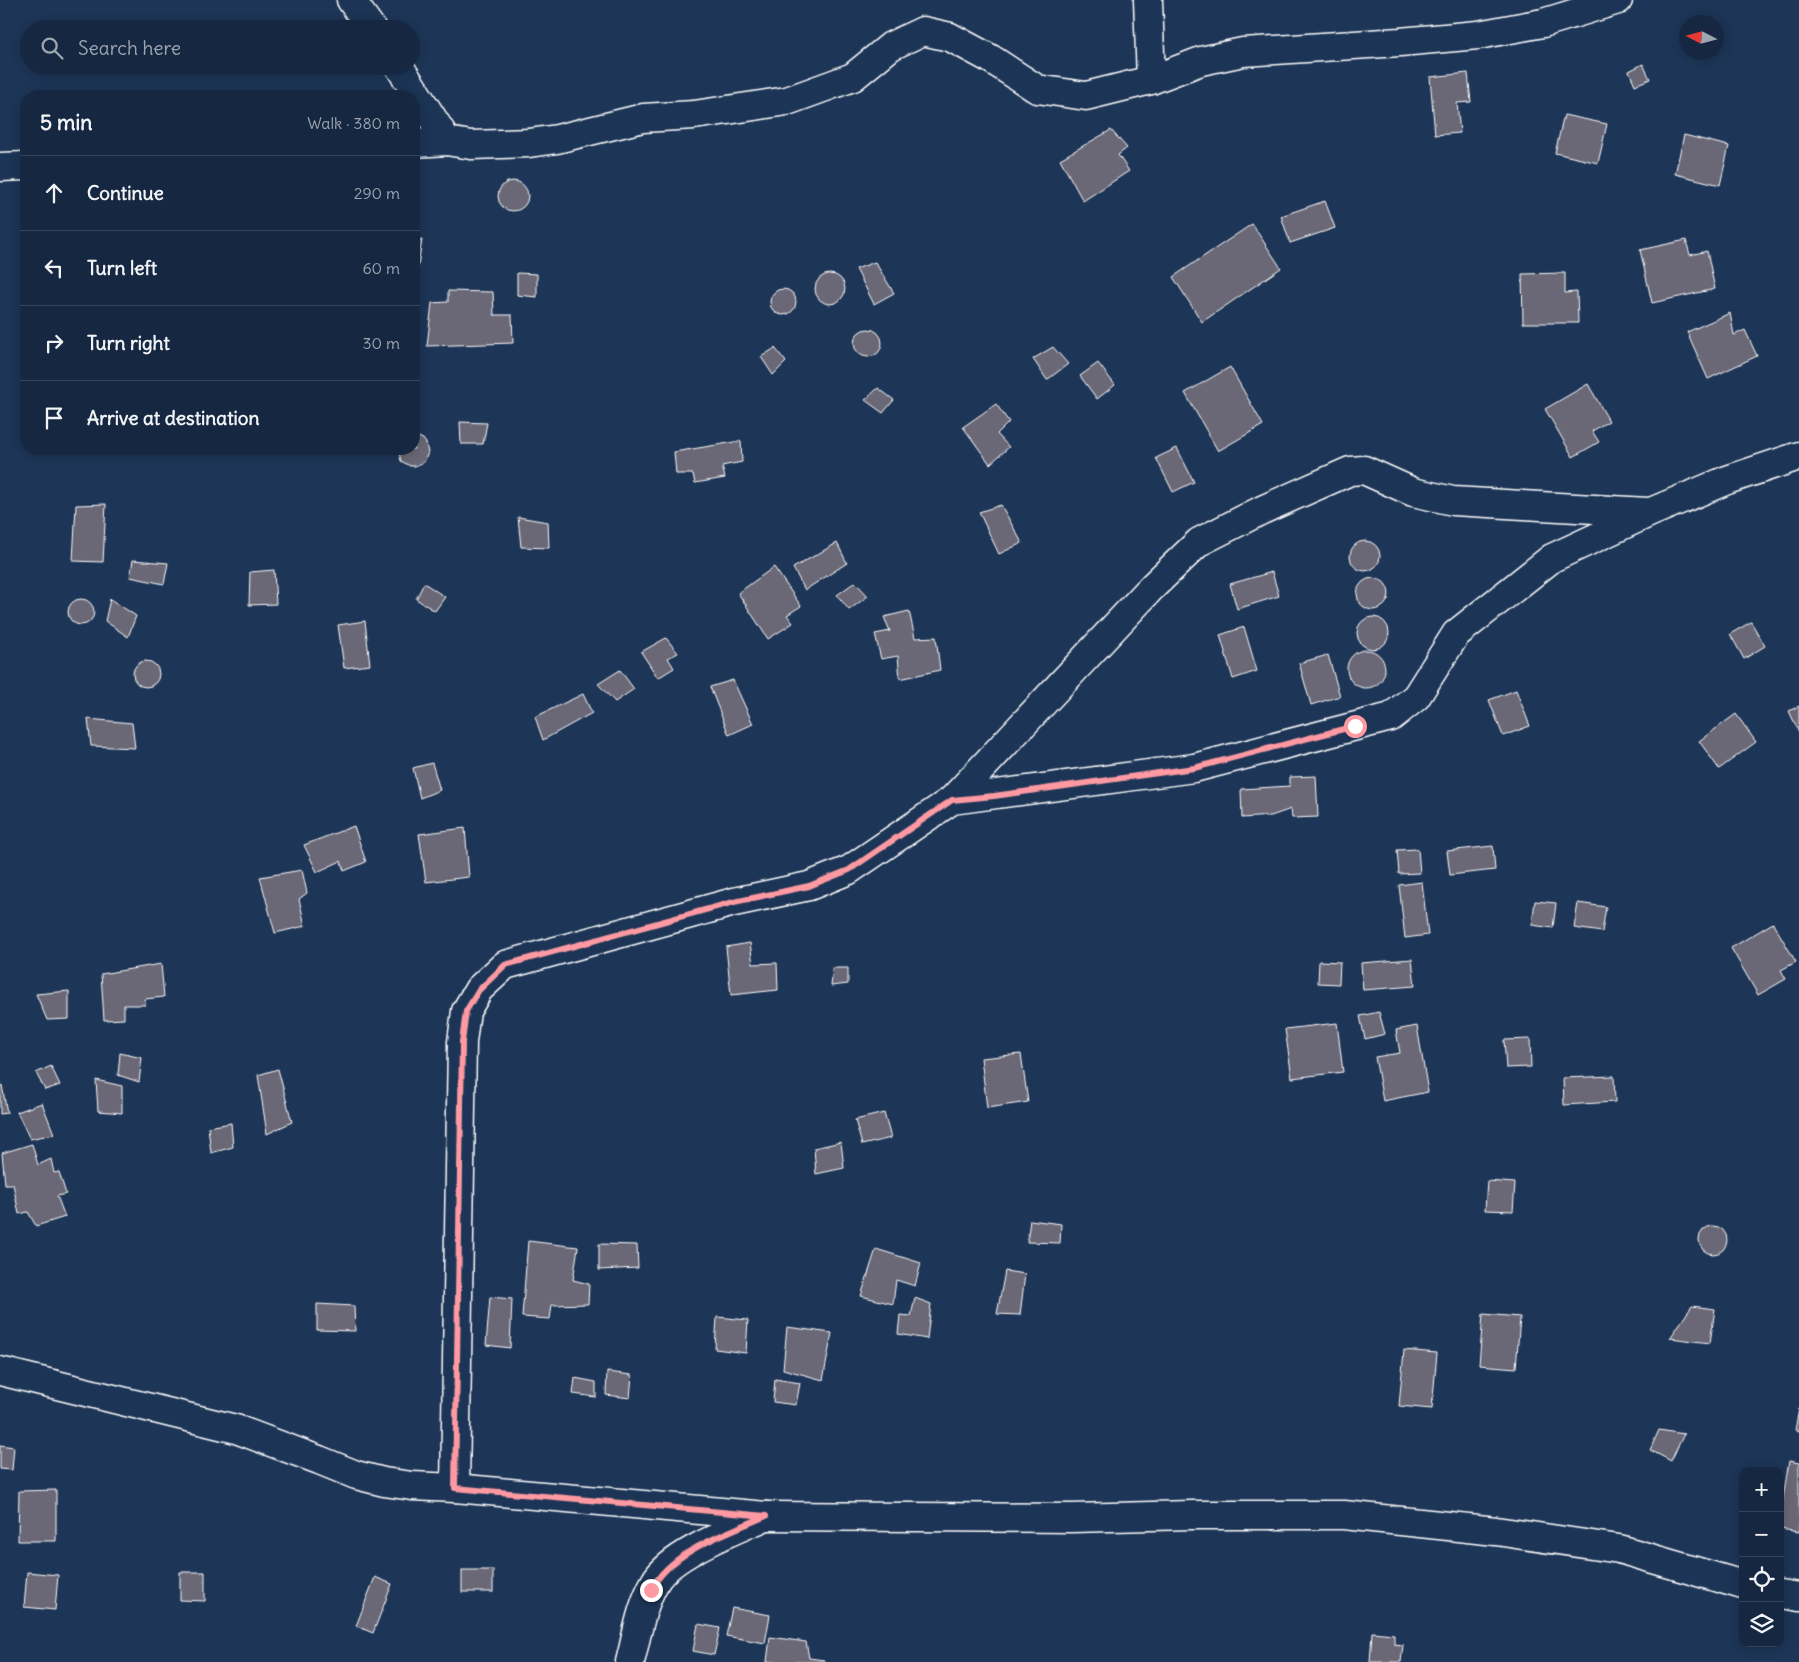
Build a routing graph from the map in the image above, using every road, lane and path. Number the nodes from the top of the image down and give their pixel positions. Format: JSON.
{"nodes":[{"id":1,"x":351,"y":0,"type":"edge"},
{"id":2,"x":1148,"y":0,"type":"edge"},
{"id":3,"x":1618,"y":0,"type":"edge"},
{"id":4,"x":365,"y":20,"type":"edge"},
{"id":5,"x":405,"y":75,"type":"edge"},
{"id":6,"x":1151,"y":80,"type":"junction"},
{"id":7,"x":414,"y":90,"type":"edge"},
{"id":8,"x":420,"y":99,"type":"edge"},
{"id":9,"x":447,"y":141,"type":"junction"},
{"id":10,"x":420,"y":143,"type":"edge"},
{"id":11,"x":20,"y":166,"type":"edge"},
{"id":12,"x":0,"y":167,"type":"edge"},
{"id":13,"x":1799,"y":456,"type":"edge"},
{"id":14,"x":1651,"y":512,"type":"junction"},
{"id":15,"x":952,"y":800,"type":"junction"},
{"id":16,"x":0,"y":1371,"type":"edge"},
{"id":17,"x":455,"y":1488,"type":"junction"},
{"id":18,"x":766,"y":1516,"type":"junction"},
{"id":19,"x":1739,"y":1583,"type":"edge"},
{"id":20,"x":1784,"y":1595,"type":"edge"},
{"id":21,"x":1799,"y":1597,"type":"edge"},
{"id":22,"x":630,"y":1662,"type":"edge"}],
"edges":[{"from":1,"to":4,"type":"street"},
{"from":2,"to":6,"type":"street"},
{"from":3,"to":6,"type":"street"},
{"from":5,"to":7,"type":"street"},
{"from":6,"to":9,"type":"street"},
{"from":8,"to":9,"type":"street"},
{"from":9,"to":10,"type":"street"},
{"from":11,"to":12,"type":"street"},
{"from":13,"to":14,"type":"street"},
{"from":14,"to":15,"type":"street"},
{"from":14,"to":15,"type":"street"},
{"from":15,"to":17,"type":"street"},
{"from":16,"to":17,"type":"street"},
{"from":17,"to":18,"type":"street"},
{"from":18,"to":19,"type":"street"},
{"from":18,"to":22,"type":"street"},
{"from":20,"to":21,"type":"street"}]}
